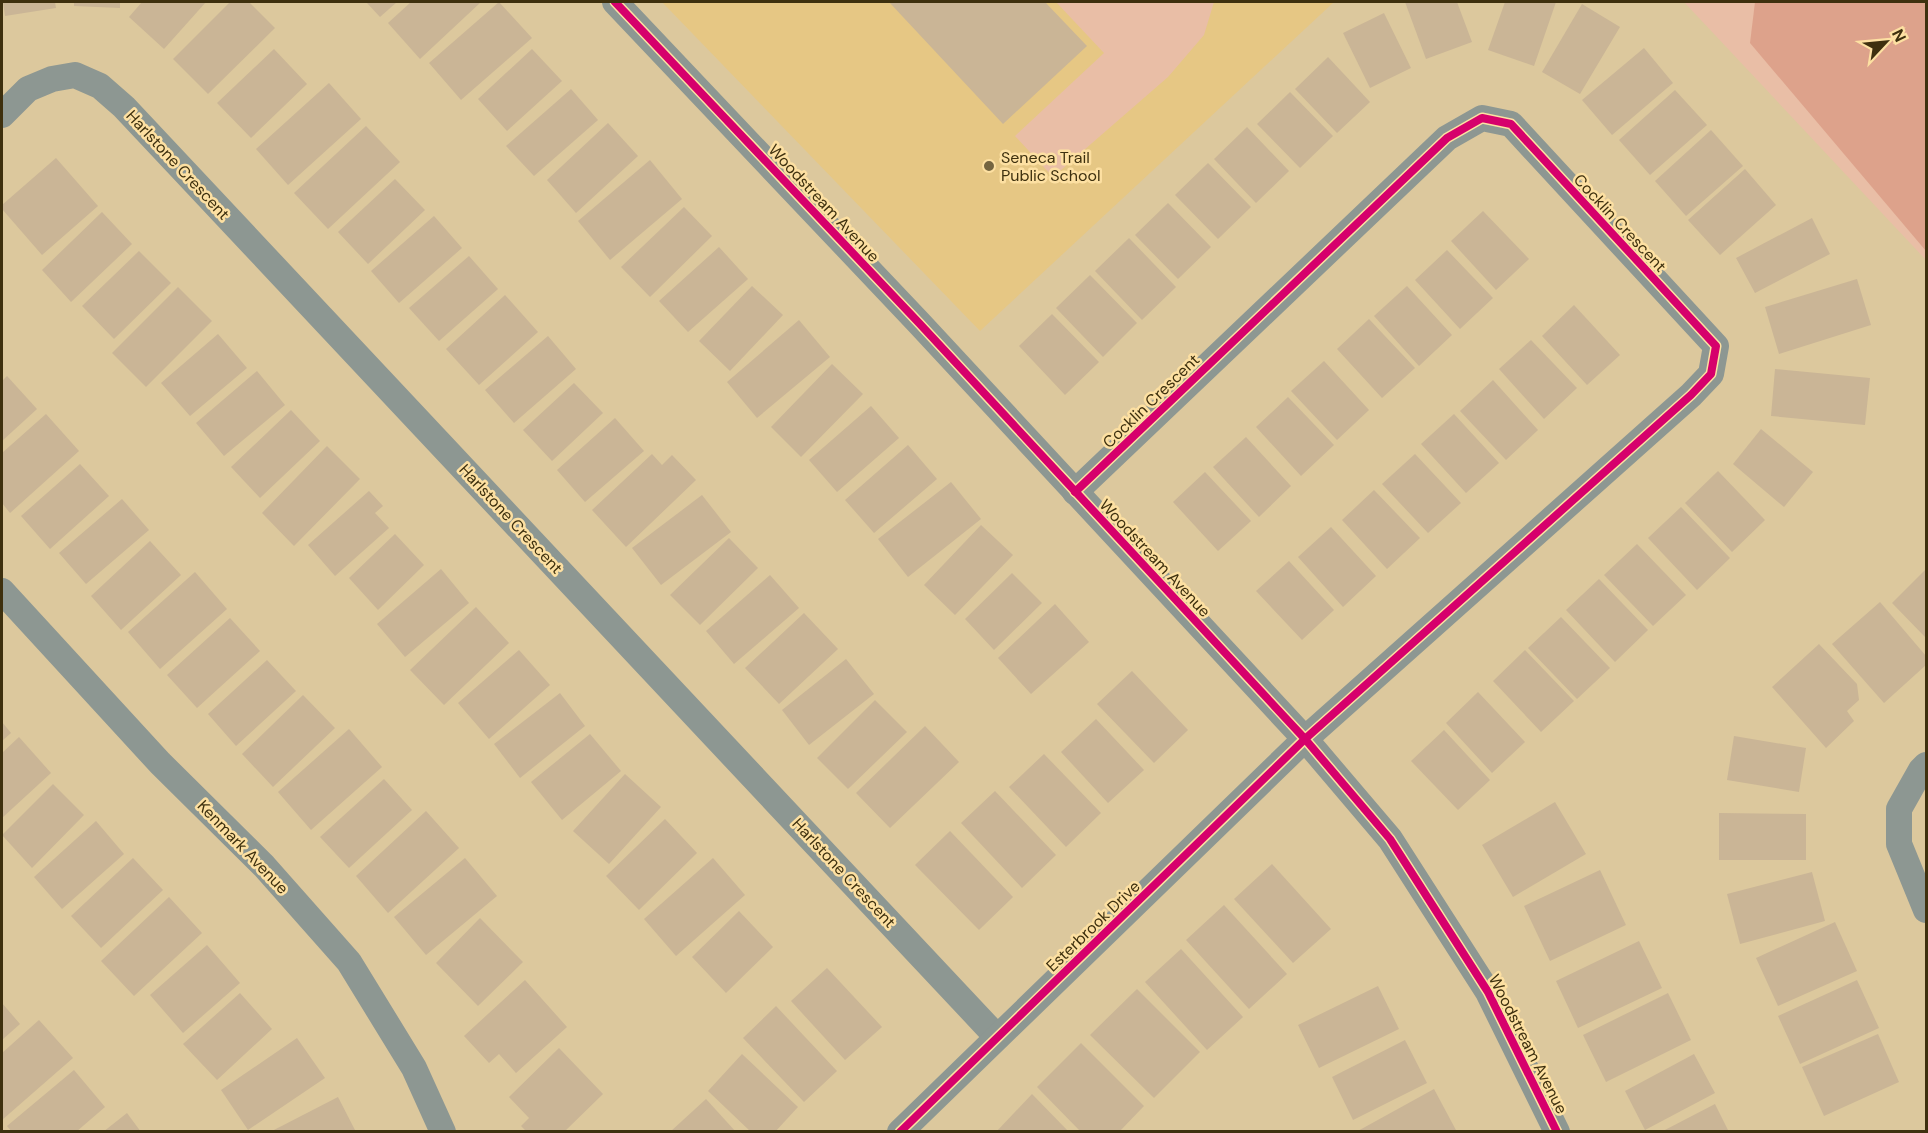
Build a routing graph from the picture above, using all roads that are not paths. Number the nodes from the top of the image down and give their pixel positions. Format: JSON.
{"nodes":[{"id":1,"x":615,"y":2,"type":"edge"},
{"id":2,"x":2,"y":115,"type":"edge"},
{"id":3,"x":1075,"y":492,"type":"junction"},
{"id":4,"x":2,"y":591,"type":"edge"},
{"id":5,"x":1305,"y":739,"type":"junction"},
{"id":6,"x":1926,"y":765,"type":"edge"},
{"id":7,"x":1926,"y":910,"type":"edge"},
{"id":8,"x":997,"y":1037,"type":"junction"},
{"id":9,"x":443,"y":1131,"type":"edge"},
{"id":10,"x":900,"y":1131,"type":"edge"},
{"id":11,"x":1557,"y":1131,"type":"edge"}],
"edges":[{"from":1,"to":3,"type":"street","name":"Woodstream Avenue"},
{"from":2,"to":8,"type":"street","name":"Harlstone Crescent"},
{"from":3,"to":5,"type":"street","name":"Woodstream Avenue"},
{"from":3,"to":5,"type":"street","name":"Cocklin Crescent"},
{"from":4,"to":9,"type":"street","name":"Kenmark Avenue"},
{"from":5,"to":8,"type":"street","name":"Esterbrook Drive"},
{"from":5,"to":11,"type":"street","name":"Woodstream Avenue"},
{"from":6,"to":7,"type":"street"},
{"from":8,"to":10,"type":"street","name":"Esterbrook Drive"}]}
